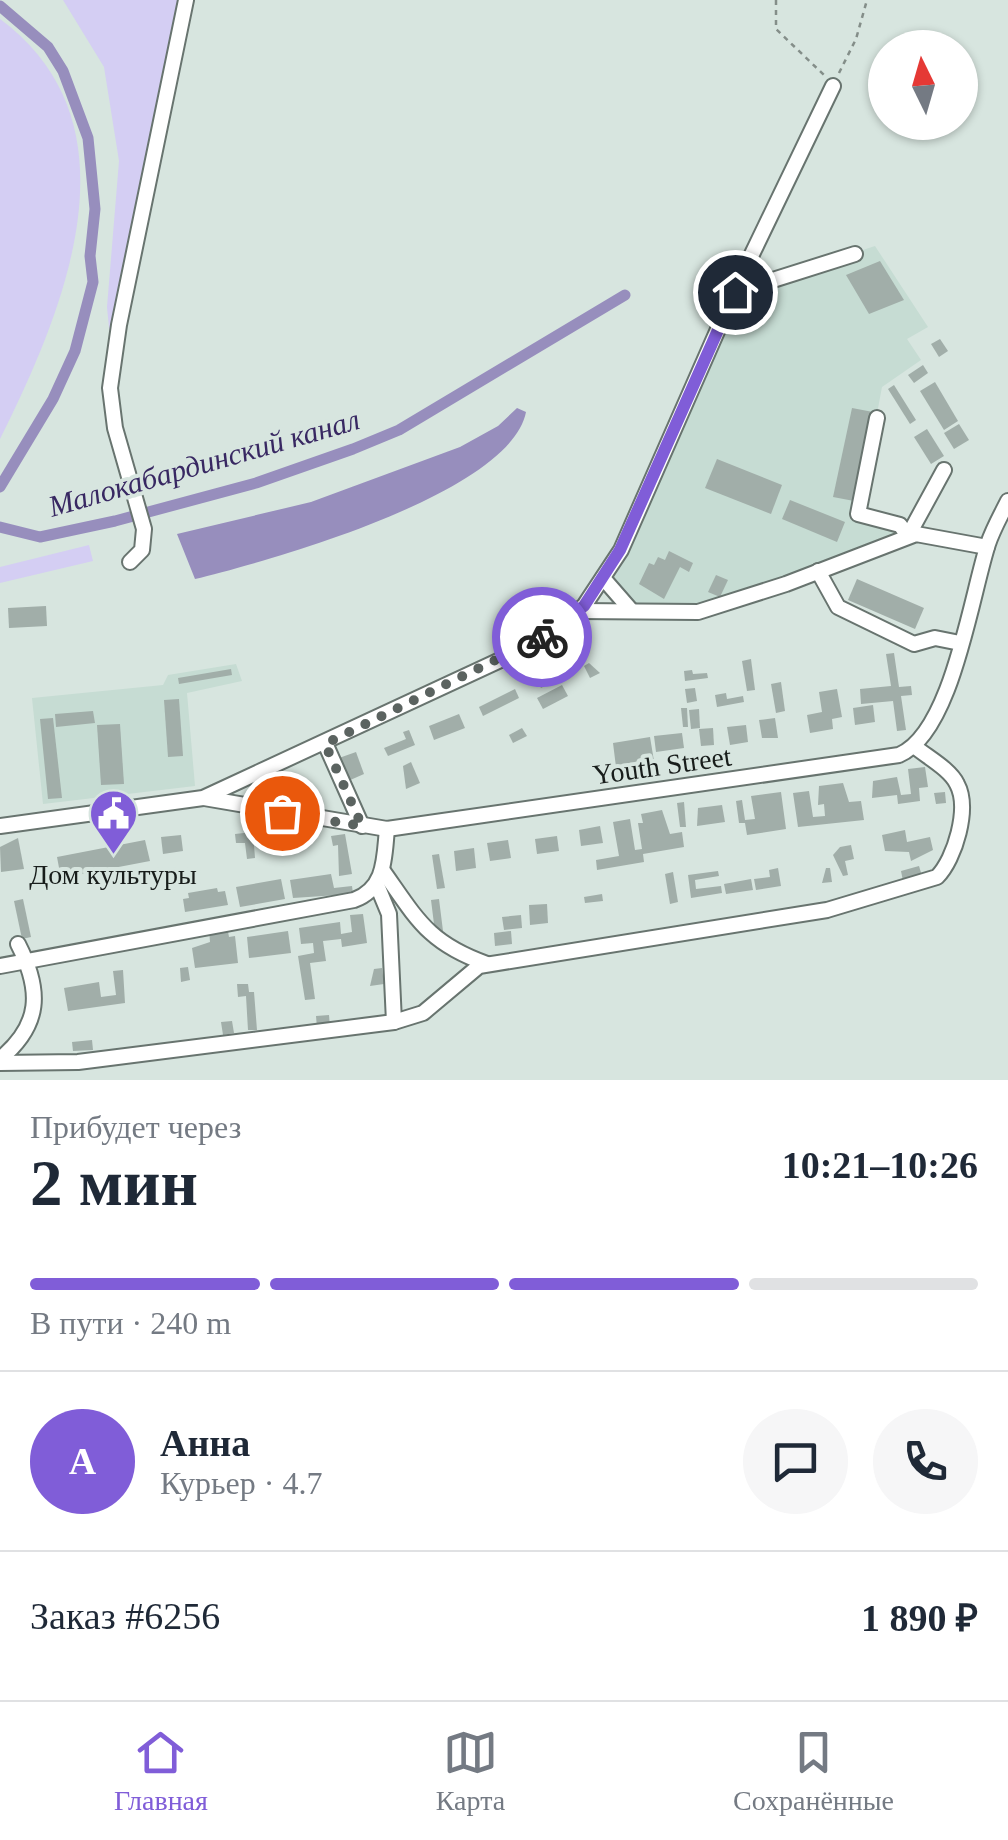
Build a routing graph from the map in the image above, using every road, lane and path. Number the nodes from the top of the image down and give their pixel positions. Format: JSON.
{"nodes":[{"id":1,"x":186,"y":0,"type":"edge"},
{"id":2,"x":776,"y":0,"type":"edge"},
{"id":3,"x":867,"y":0,"type":"edge"},
{"id":4,"x":833,"y":86,"type":"junction"},
{"id":5,"x":855,"y":254,"type":"dead end"},
{"id":6,"x":735,"y":292,"type":"junction"},
{"id":7,"x":877,"y":418,"type":"dead end"},
{"id":8,"x":944,"y":470,"type":"dead end"},
{"id":9,"x":1008,"y":502,"type":"edge"},
{"id":10,"x":908,"y":536,"type":"junction"},
{"id":11,"x":988,"y":546,"type":"junction"},
{"id":12,"x":130,"y":562,"type":"dead end"},
{"id":13,"x":818,"y":572,"type":"junction"},
{"id":14,"x":604,"y":578,"type":"junction"},
{"id":15,"x":630,"y":609,"type":"junction"},
{"id":16,"x":578,"y":612,"type":"junction"},
{"id":17,"x":960,"y":643,"type":"junction"},
{"id":18,"x":325,"y":744,"type":"junction"},
{"id":19,"x":914,"y":746,"type":"junction"},
{"id":20,"x":204,"y":798,"type":"junction"},
{"id":21,"x":0,"y":826,"type":"edge"},
{"id":22,"x":362,"y":826,"type":"junction"},
{"id":23,"x":387,"y":829,"type":"junction"},
{"id":24,"x":380,"y":878,"type":"junction"},
{"id":25,"x":18,"y":944,"type":"dead end"},
{"id":26,"x":0,"y":957,"type":"edge"},
{"id":27,"x":14,"y":964,"type":"edge"},
{"id":28,"x":487,"y":964,"type":"junction"},
{"id":29,"x":394,"y":1022,"type":"junction"},
{"id":30,"x":21,"y":1040,"type":"junction"},
{"id":31,"x":0,"y":1061,"type":"edge"},
{"id":32,"x":27,"y":1064,"type":"junction"}],
"edges":[{"from":1,"to":12,"type":"street"},
{"from":2,"to":4,"type":"path"},
{"from":3,"to":4,"type":"path"},
{"from":4,"to":6,"type":"street"},
{"from":5,"to":6,"type":"street"},
{"from":6,"to":14,"type":"street"},
{"from":7,"to":10,"type":"street"},
{"from":8,"to":10,"type":"street"},
{"from":9,"to":11,"type":"street"},
{"from":10,"to":11,"type":"street"},
{"from":10,"to":13,"type":"street"},
{"from":11,"to":17,"type":"street"},
{"from":13,"to":15,"type":"street"},
{"from":13,"to":17,"type":"street"},
{"from":14,"to":15,"type":"street"},
{"from":14,"to":16,"type":"street"},
{"from":15,"to":16,"type":"street"},
{"from":16,"to":18,"type":"street"},
{"from":17,"to":19,"type":"street"},
{"from":18,"to":20,"type":"street"},
{"from":18,"to":22,"type":"street"},
{"from":19,"to":23,"type":"street","name":"Youth Street"},
{"from":19,"to":28,"type":"street"},
{"from":20,"to":21,"type":"street"},
{"from":20,"to":22,"type":"street","name":"Youth Street"},
{"from":22,"to":23,"type":"street","name":"Youth Street"},
{"from":23,"to":24,"type":"street"},
{"from":24,"to":27,"type":"street"},
{"from":24,"to":28,"type":"street"},
{"from":24,"to":29,"type":"street"},
{"from":25,"to":27,"type":"street"},
{"from":26,"to":27,"type":"street"},
{"from":27,"to":30,"type":"street"},
{"from":28,"to":29,"type":"street"},
{"from":29,"to":32,"type":"street"},
{"from":30,"to":31,"type":"street"},
{"from":30,"to":32,"type":"street"},
{"from":31,"to":32,"type":"street"}]}
